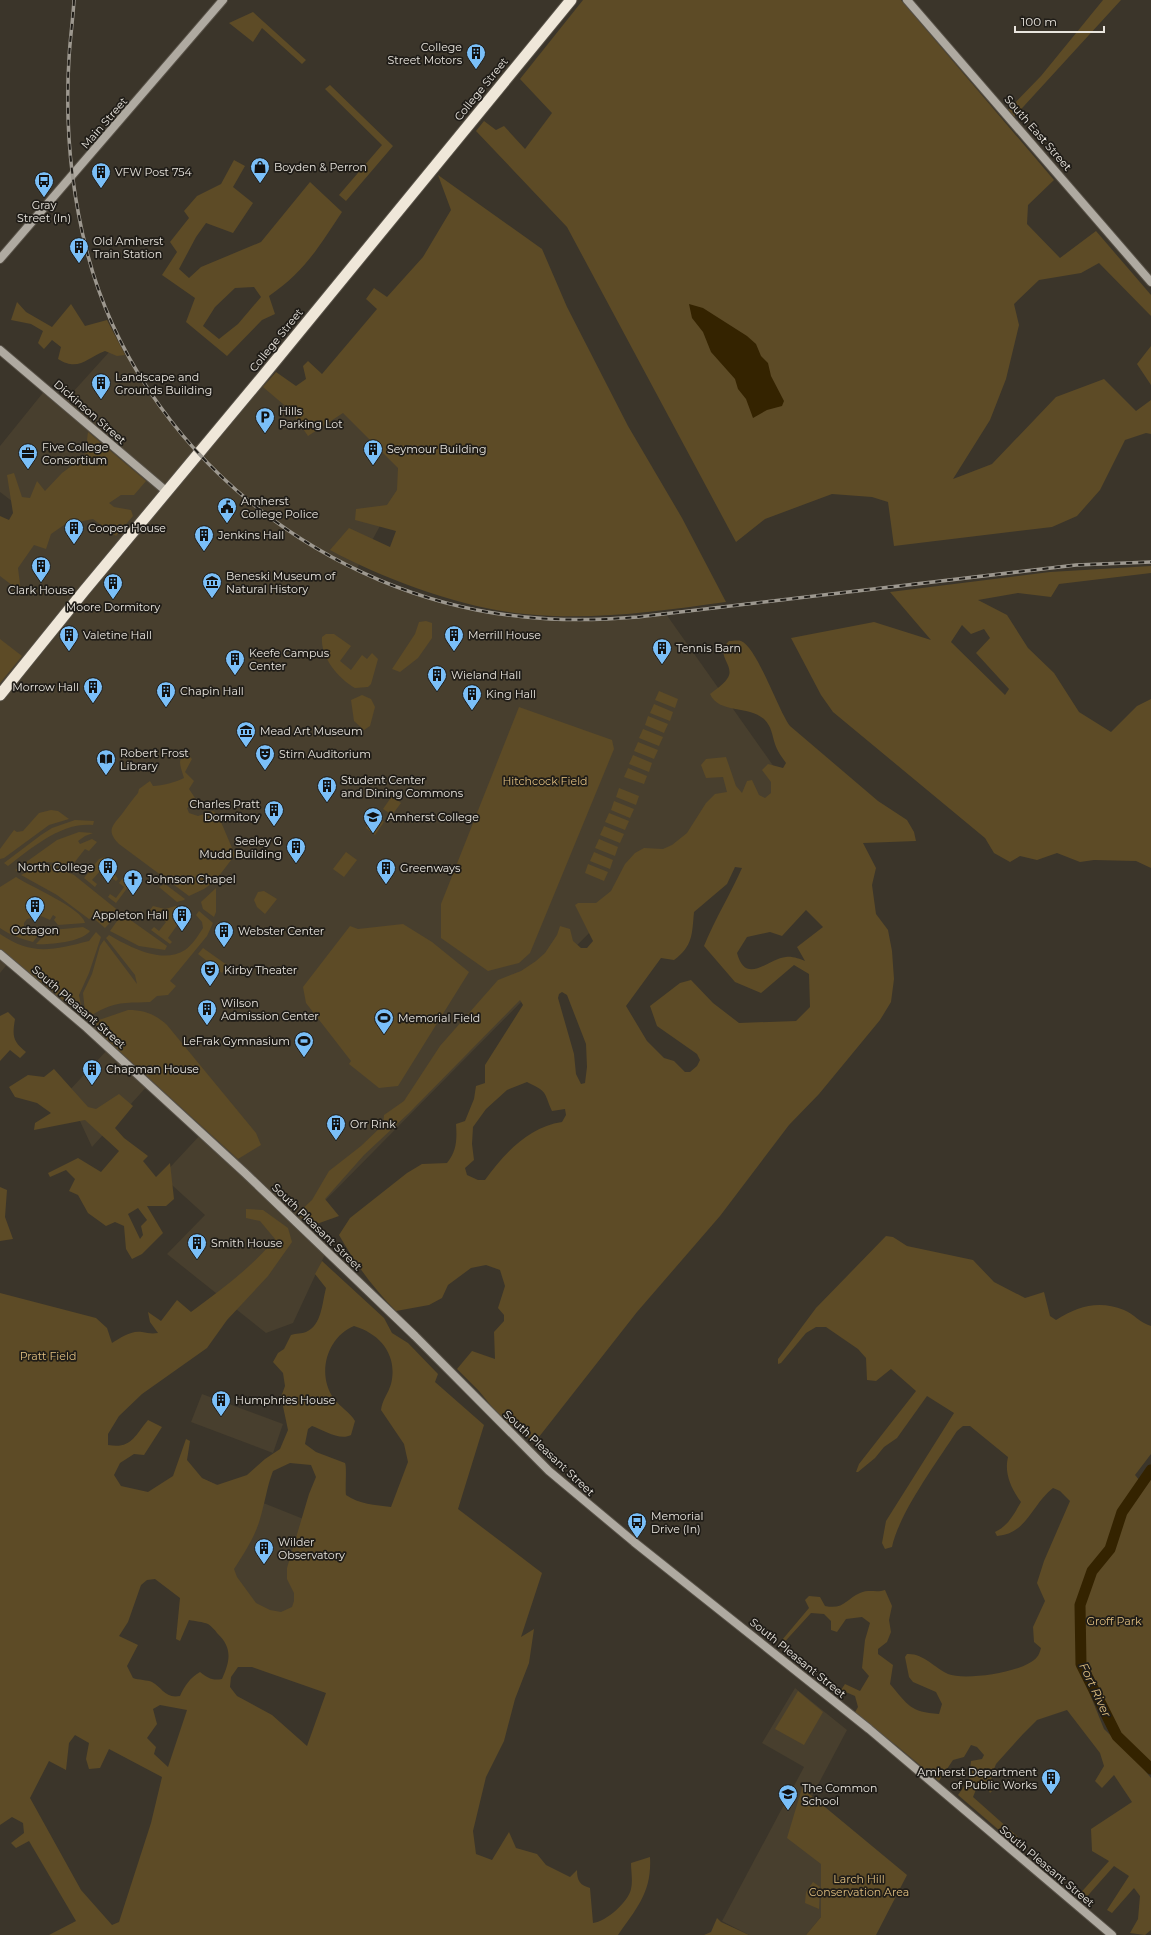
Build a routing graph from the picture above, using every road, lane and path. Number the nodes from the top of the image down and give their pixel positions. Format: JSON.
{"nodes":[{"id":1,"x":223,"y":0,"type":"edge"},
{"id":2,"x":571,"y":0,"type":"edge"},
{"id":3,"x":907,"y":0,"type":"edge"},
{"id":4,"x":0,"y":259,"type":"edge"},
{"id":5,"x":1151,"y":282,"type":"edge"},
{"id":6,"x":0,"y":350,"type":"edge"},
{"id":7,"x":166,"y":491,"type":"junction"},
{"id":8,"x":0,"y":695,"type":"edge"},
{"id":9,"x":0,"y":954,"type":"edge"},
{"id":10,"x":1112,"y":1935,"type":"edge"}],
"edges":[{"from":1,"to":4,"type":"main road","name":"Main Street"},
{"from":2,"to":7,"type":"highway","name":"College Street"},
{"from":3,"to":5,"type":"main road","name":"South East Street"},
{"from":6,"to":7,"type":"main road","name":"Dickinson Street"},
{"from":7,"to":8,"type":"highway","name":"College Street"},
{"from":9,"to":10,"type":"main road","name":"South Pleasant Street"}]}
